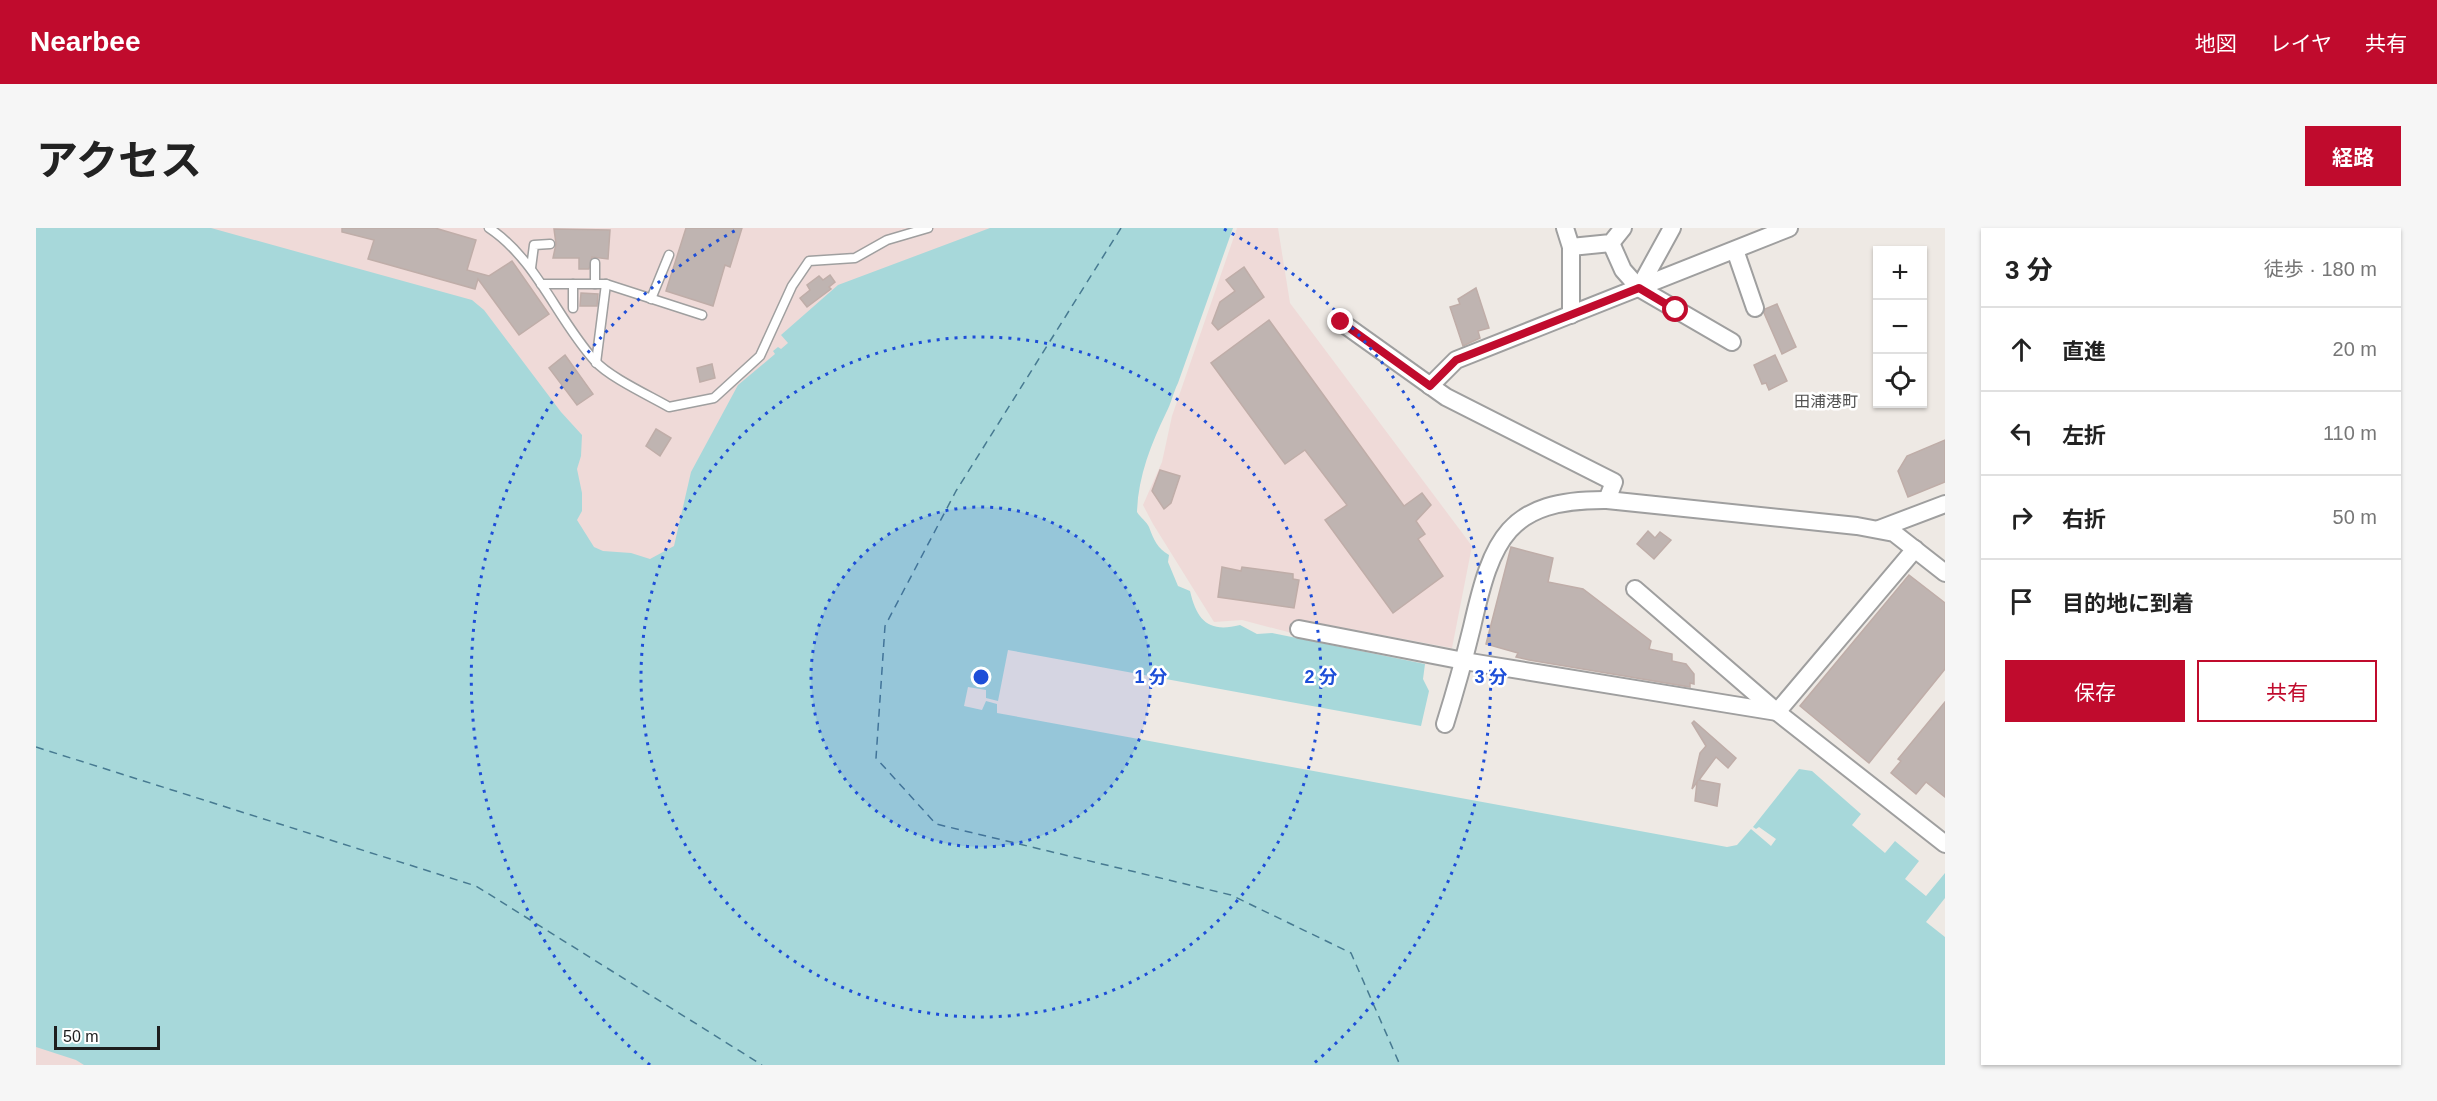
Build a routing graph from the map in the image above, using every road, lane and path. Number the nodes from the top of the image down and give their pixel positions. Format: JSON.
{"nodes":[{"id":1,"x":489,"y":228,"type":"edge"},
{"id":2,"x":928,"y":228,"type":"edge"},
{"id":3,"x":1565,"y":228,"type":"edge"},
{"id":4,"x":1623,"y":228,"type":"edge"},
{"id":5,"x":1672,"y":228,"type":"edge"},
{"id":6,"x":1789,"y":228,"type":"edge"},
{"id":7,"x":1611,"y":243,"type":"junction"},
{"id":8,"x":550,"y":244,"type":"dead end"},
{"id":9,"x":1571,"y":247,"type":"junction"},
{"id":10,"x":1735,"y":250,"type":"junction"},
{"id":11,"x":669,"y":255,"type":"dead end"},
{"id":12,"x":595,"y":263,"type":"dead end"},
{"id":13,"x":531,"y":268,"type":"junction"},
{"id":14,"x":541,"y":284,"type":"junction"},
{"id":15,"x":573,"y":284,"type":"junction"},
{"id":16,"x":595,"y":284,"type":"junction"},
{"id":17,"x":606,"y":284,"type":"junction"},
{"id":18,"x":1639,"y":288,"type":"junction"},
{"id":19,"x":651,"y":298,"type":"junction"},
{"id":20,"x":573,"y":308,"type":"dead end"},
{"id":21,"x":1755,"y":308,"type":"dead end"},
{"id":22,"x":702,"y":315,"type":"dead end"},
{"id":23,"x":1571,"y":315,"type":"junction"},
{"id":24,"x":1341,"y":322,"type":"dead end"},
{"id":25,"x":1732,"y":342,"type":"dead end"},
{"id":26,"x":596,"y":363,"type":"junction"},
{"id":27,"x":1430,"y":386,"type":"junction"},
{"id":28,"x":1607,"y":500,"type":"junction"},
{"id":29,"x":1945,"y":504,"type":"edge"},
{"id":30,"x":1878,"y":530,"type":"junction"},
{"id":31,"x":1915,"y":549,"type":"junction"},
{"id":32,"x":1945,"y":573,"type":"edge"},
{"id":33,"x":1635,"y":590,"type":"dead end"},
{"id":34,"x":1299,"y":629,"type":"dead end"},
{"id":35,"x":1464,"y":661,"type":"junction"},
{"id":36,"x":1777,"y":711,"type":"junction"},
{"id":37,"x":1445,"y":724,"type":"dead end"},
{"id":38,"x":1945,"y":844,"type":"edge"}],
"edges":[{"from":1,"to":13,"type":"lane"},
{"from":2,"to":26,"type":"lane"},
{"from":3,"to":9,"type":"street"},
{"from":4,"to":7,"type":"street"},
{"from":5,"to":18,"type":"street"},
{"from":6,"to":10,"type":"street"},
{"from":7,"to":9,"type":"street"},
{"from":7,"to":18,"type":"street"},
{"from":8,"to":13,"type":"lane"},
{"from":9,"to":23,"type":"street"},
{"from":10,"to":18,"type":"street"},
{"from":10,"to":21,"type":"street"},
{"from":11,"to":19,"type":"lane"},
{"from":12,"to":16,"type":"lane"},
{"from":13,"to":14,"type":"lane"},
{"from":14,"to":15,"type":"lane"},
{"from":14,"to":26,"type":"lane"},
{"from":15,"to":16,"type":"lane"},
{"from":15,"to":20,"type":"lane"},
{"from":16,"to":17,"type":"lane"},
{"from":17,"to":19,"type":"lane"},
{"from":17,"to":26,"type":"lane"},
{"from":18,"to":23,"type":"street"},
{"from":18,"to":25,"type":"street"},
{"from":19,"to":22,"type":"lane"},
{"from":23,"to":27,"type":"street"},
{"from":24,"to":27,"type":"street"},
{"from":27,"to":28,"type":"street"},
{"from":28,"to":30,"type":"street"},
{"from":28,"to":35,"type":"street"},
{"from":29,"to":30,"type":"street"},
{"from":30,"to":31,"type":"street"},
{"from":31,"to":32,"type":"street"},
{"from":31,"to":36,"type":"street"},
{"from":33,"to":36,"type":"street"},
{"from":34,"to":35,"type":"street"},
{"from":35,"to":36,"type":"street"},
{"from":35,"to":37,"type":"street"},
{"from":36,"to":38,"type":"street"}]}
